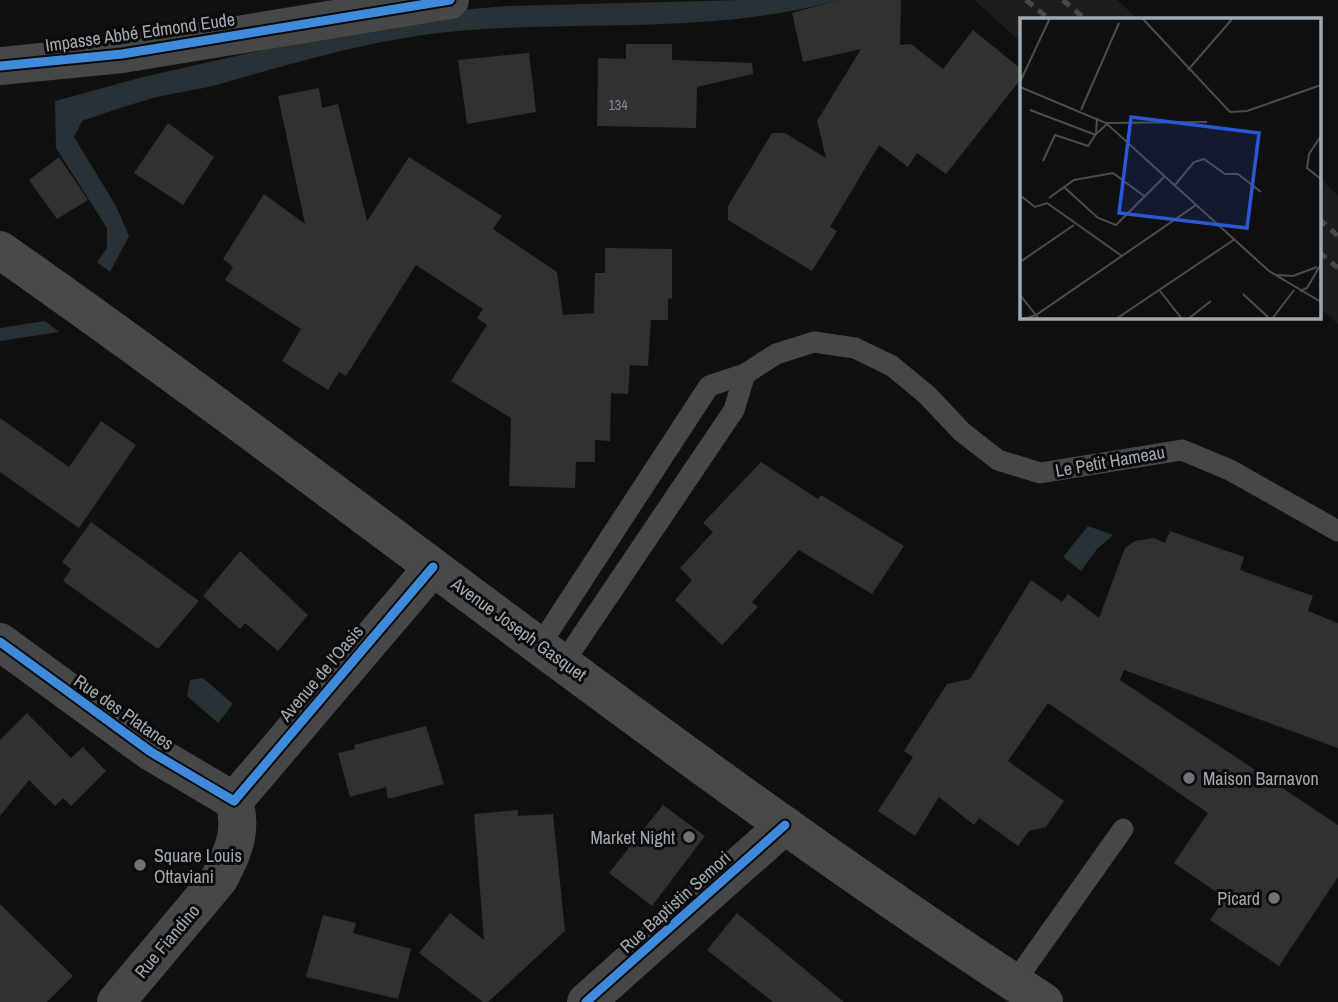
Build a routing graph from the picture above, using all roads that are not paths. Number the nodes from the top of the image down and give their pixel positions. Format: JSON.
{"nodes":[{"id":1,"x":450,"y":0,"type":"edge"},
{"id":2,"x":0,"y":66,"type":"edge"},
{"id":3,"x":0,"y":250,"type":"edge"},
{"id":4,"x":745,"y":374,"type":"junction"},
{"id":5,"x":1338,"y":531,"type":"edge"},
{"id":6,"x":433,"y":567,"type":"junction"},
{"id":7,"x":0,"y":642,"type":"edge"},
{"id":8,"x":552,"y":653,"type":"junction"},
{"id":9,"x":234,"y":801,"type":"junction"},
{"id":10,"x":785,"y":825,"type":"junction"},
{"id":11,"x":1123,"y":829,"type":"dead end"},
{"id":12,"x":1029,"y":992,"type":"edge"},
{"id":13,"x":116,"y":1002,"type":"edge"},
{"id":14,"x":586,"y":1002,"type":"edge"}],
"edges":[{"from":1,"to":2,"type":"street","name":"Impasse Abbé Edmond Eude"},
{"from":3,"to":6,"type":"main road","name":"Avenue Joseph Gasquet"},
{"from":4,"to":5,"type":"lane","name":"Le Petit Hameau"},
{"from":4,"to":8,"type":"lane"},
{"from":4,"to":8,"type":"lane","name":"Le Petit Hameau"},
{"from":6,"to":8,"type":"main road","name":"Avenue Joseph Gasquet"},
{"from":6,"to":9,"type":"street","name":"Avenue de l'Oasis"},
{"from":7,"to":9,"type":"street","name":"Rue des Platanes"},
{"from":8,"to":10,"type":"main road","name":"Avenue Joseph Gasquet"},
{"from":9,"to":13,"type":"street","name":"Rue Fiandino"},
{"from":10,"to":12,"type":"main road","name":"Avenue Joseph Gasquet"},
{"from":10,"to":14,"type":"street","name":"Rue Baptistin Semori"},
{"from":11,"to":12,"type":"lane"}]}
